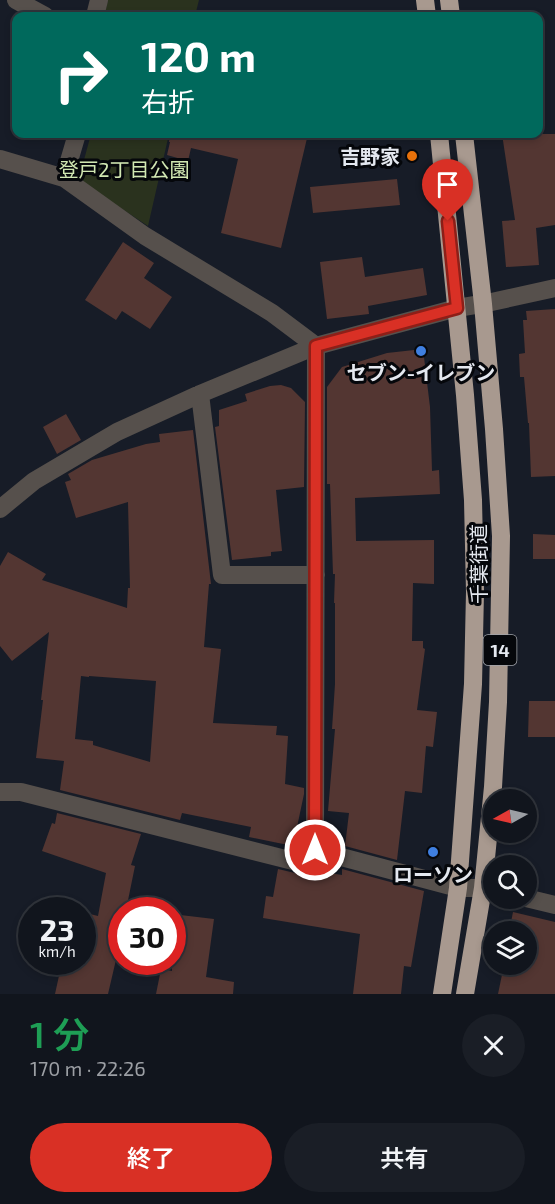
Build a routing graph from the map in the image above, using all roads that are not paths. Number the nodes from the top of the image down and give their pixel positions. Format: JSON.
{"nodes":[{"id":1,"x":16,"y":0,"type":"edge"},
{"id":2,"x":38,"y":12,"type":"edge"},
{"id":3,"x":75,"y":138,"type":"edge"},
{"id":4,"x":439,"y":138,"type":"edge"},
{"id":5,"x":464,"y":138,"type":"edge"},
{"id":6,"x":0,"y":159,"type":"edge"},
{"id":7,"x":64,"y":178,"type":"junction"},
{"id":8,"x":555,"y":288,"type":"edge"},
{"id":9,"x":483,"y":304,"type":"junction"},
{"id":10,"x":457,"y":308,"type":"junction"},
{"id":11,"x":316,"y":346,"type":"junction"},
{"id":12,"x":200,"y":394,"type":"junction"},
{"id":13,"x":0,"y":509,"type":"edge"},
{"id":14,"x":316,"y":575,"type":"junction"},
{"id":15,"x":0,"y":792,"type":"edge"},
{"id":16,"x":315,"y":850,"type":"junction"},
{"id":17,"x":490,"y":855,"type":"edge"},
{"id":18,"x":458,"y":888,"type":"junction"},
{"id":19,"x":483,"y":890,"type":"edge"},
{"id":20,"x":537,"y":901,"type":"edge"},
{"id":21,"x":555,"y":905,"type":"edge"},
{"id":22,"x":484,"y":909,"type":"edge"},
{"id":23,"x":442,"y":994,"type":"edge"},
{"id":24,"x":465,"y":994,"type":"edge"}],
"edges":[{"from":1,"to":2,"type":"street"},
{"from":3,"to":7,"type":"street"},
{"from":4,"to":10,"type":"highway","name":"千葉街道","number":"14"},
{"from":5,"to":9,"type":"highway","name":"千葉街道","number":"14"},
{"from":6,"to":7,"type":"street"},
{"from":7,"to":11,"type":"street"},
{"from":8,"to":9,"type":"street"},
{"from":9,"to":10,"type":"street"},
{"from":9,"to":17,"type":"highway","name":"千葉街道","number":"14"},
{"from":10,"to":11,"type":"street"},
{"from":10,"to":18,"type":"highway","name":"千葉街道","number":"14"},
{"from":11,"to":12,"type":"street"},
{"from":11,"to":14,"type":"street"},
{"from":12,"to":13,"type":"street"},
{"from":12,"to":14,"type":"street"},
{"from":14,"to":16,"type":"street"},
{"from":15,"to":16,"type":"street"},
{"from":16,"to":18,"type":"street"},
{"from":18,"to":19,"type":"street"},
{"from":18,"to":23,"type":"highway","name":"千葉街道","number":"14"},
{"from":20,"to":21,"type":"street"},
{"from":22,"to":24,"type":"highway","name":"千葉街道","number":"14"}]}
